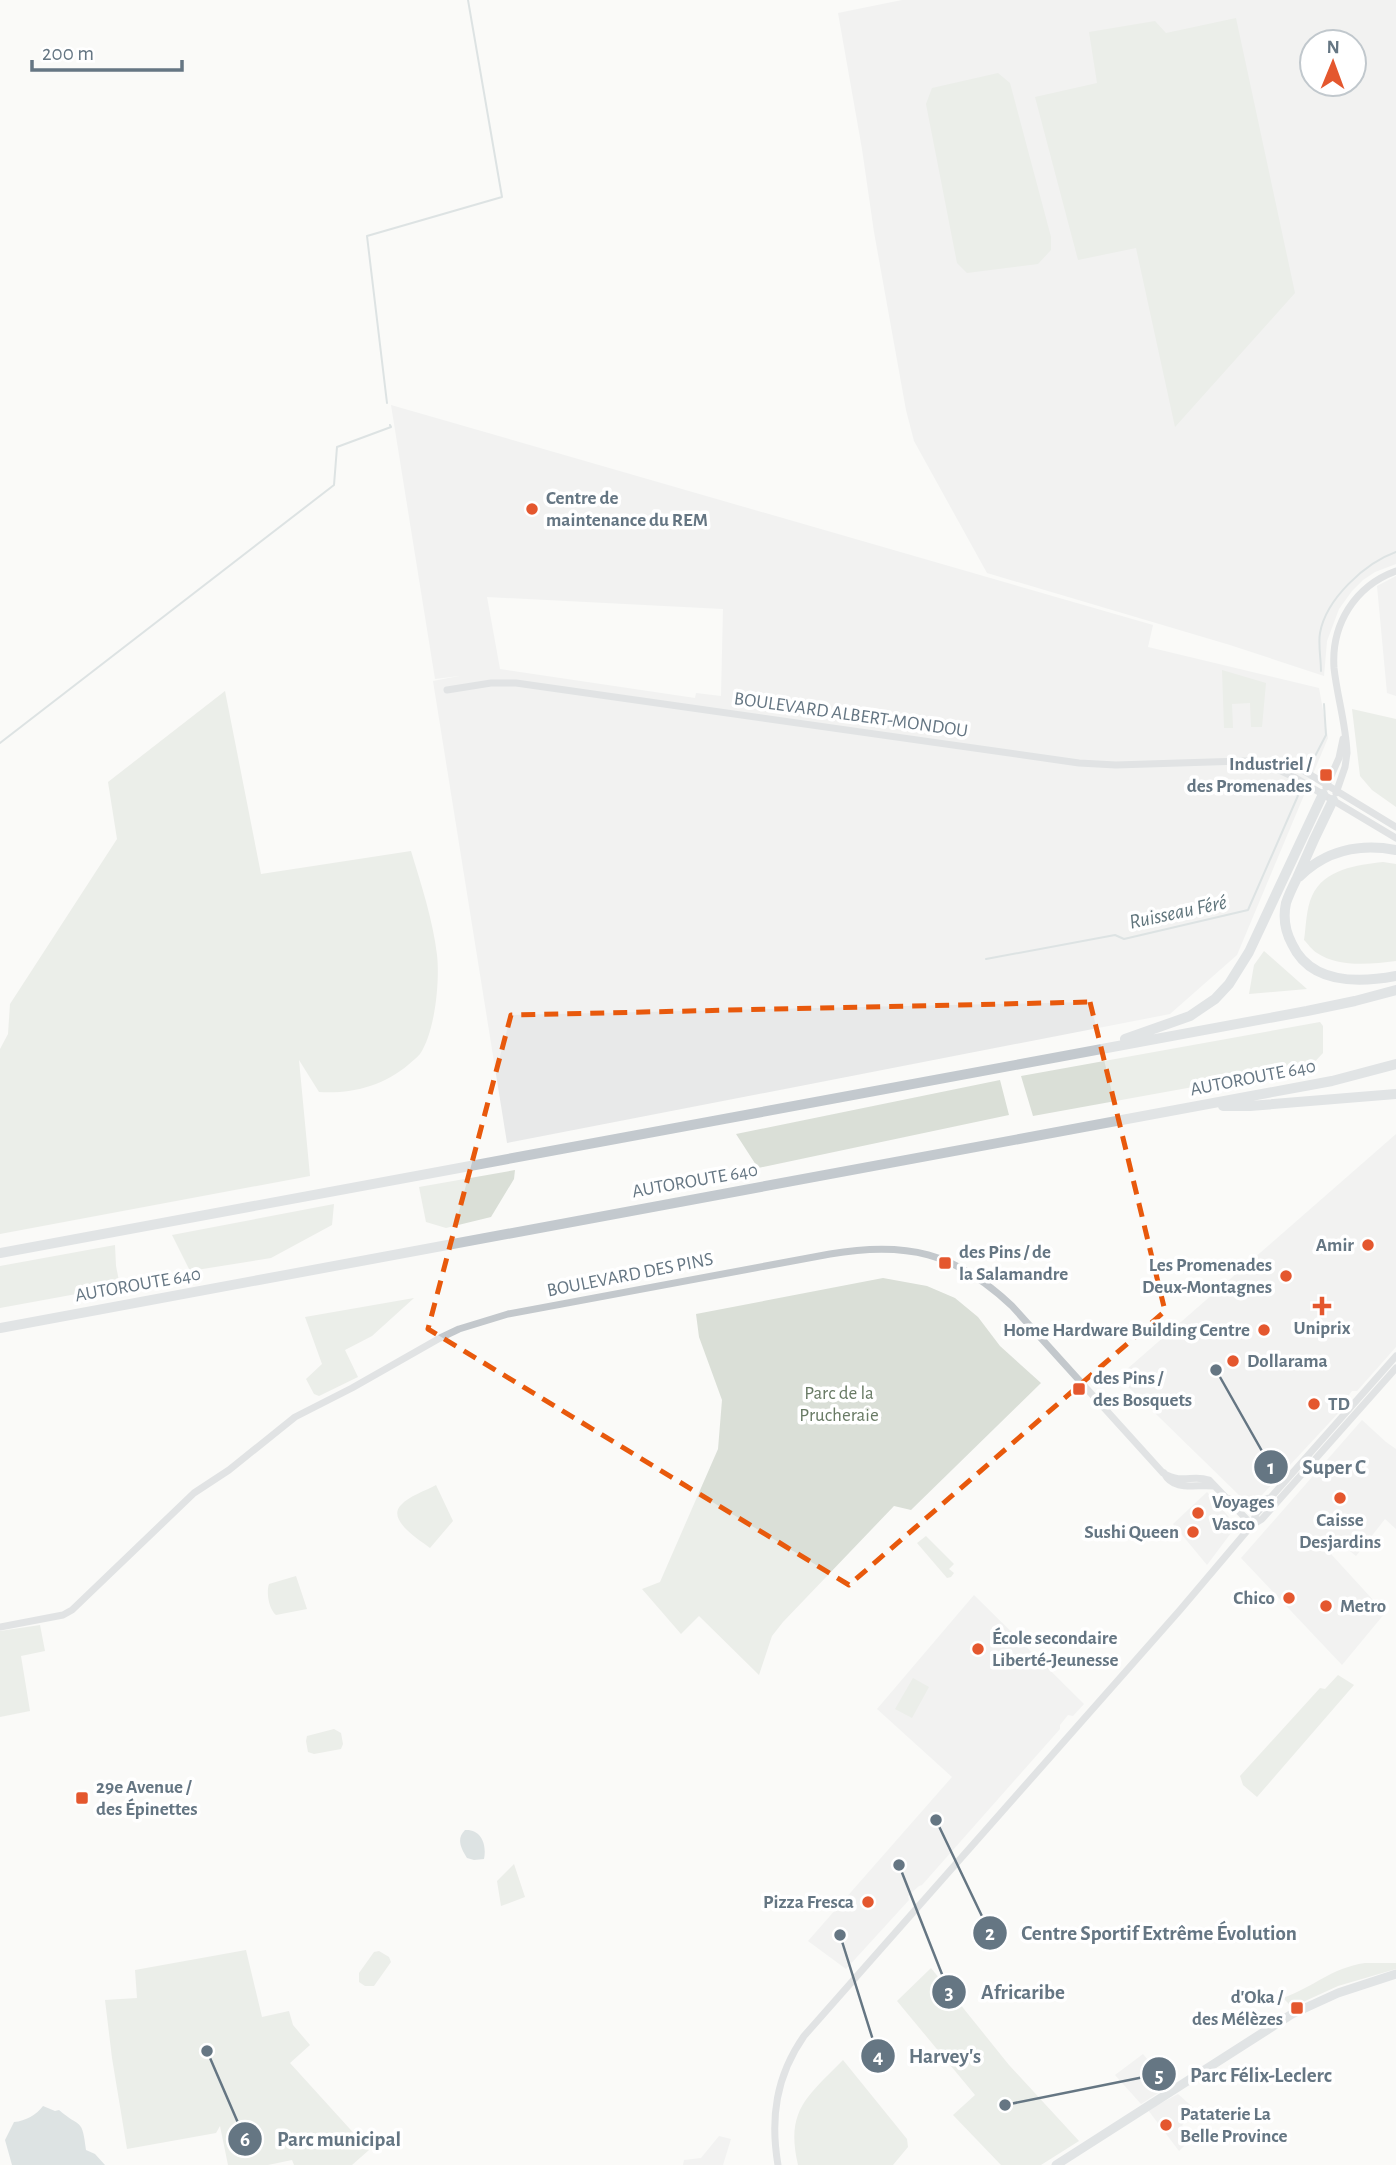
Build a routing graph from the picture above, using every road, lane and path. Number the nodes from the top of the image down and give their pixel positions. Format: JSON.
{"nodes":[{"id":1,"x":1396,"y":571,"type":"edge"},
{"id":2,"x":447,"y":690,"type":"dead end"},
{"id":3,"x":1344,"y":731,"type":"junction"},
{"id":4,"x":1325,"y":789,"type":"junction"},
{"id":5,"x":1335,"y":795,"type":"junction"},
{"id":6,"x":1396,"y":827,"type":"edge"},
{"id":7,"x":1396,"y":838,"type":"edge"},
{"id":8,"x":1396,"y":850,"type":"edge"},
{"id":9,"x":1296,"y":880,"type":"junction"},
{"id":10,"x":1396,"y":976,"type":"edge"},
{"id":11,"x":1396,"y":990,"type":"edge"},
{"id":12,"x":1093,"y":1050,"type":"junction"},
{"id":13,"x":1396,"y":1064,"type":"edge"},
{"id":14,"x":1396,"y":1094,"type":"edge"},
{"id":15,"x":1198,"y":1106,"type":"junction"},
{"id":16,"x":0,"y":1253,"type":"edge"},
{"id":17,"x":0,"y":1328,"type":"edge"},
{"id":18,"x":1396,"y":1356,"type":"edge"},
{"id":19,"x":1396,"y":1368,"type":"edge"},
{"id":20,"x":1223,"y":1496,"type":"junction"},
{"id":21,"x":1271,"y":1497,"type":"junction"},
{"id":22,"x":1252,"y":1525,"type":"junction"},
{"id":23,"x":0,"y":1626,"type":"edge"},
{"id":24,"x":1396,"y":1974,"type":"edge"},
{"id":25,"x":778,"y":2165,"type":"edge"},
{"id":26,"x":1056,"y":2165,"type":"edge"}],
"edges":[{"from":1,"to":3,"type":"street"},
{"from":2,"to":4,"type":"street","name":"BOULEVARD ALBERT-MONDOU"},
{"from":3,"to":4,"type":"street"},
{"from":3,"to":5,"type":"street"},
{"from":4,"to":5,"type":"street","name":"BOULEVARD ALBERT-MONDOU"},
{"from":4,"to":12,"type":"highway"},
{"from":5,"to":6,"type":"street"},
{"from":5,"to":7,"type":"street"},
{"from":5,"to":9,"type":"highway"},
{"from":8,"to":9,"type":"highway"},
{"from":9,"to":10,"type":"highway"},
{"from":11,"to":12,"type":"highway"},
{"from":12,"to":16,"type":"highway"},
{"from":13,"to":15,"type":"highway","name":"AUTOROUTE 640"},
{"from":14,"to":15,"type":"highway"},
{"from":15,"to":17,"type":"highway","name":"AUTOROUTE 640"},
{"from":18,"to":21,"type":"street"},
{"from":19,"to":22,"type":"street"},
{"from":20,"to":21,"type":"street"},
{"from":20,"to":22,"type":"street"},
{"from":20,"to":23,"type":"street","name":"BOULEVARD DES PINS"},
{"from":21,"to":22,"type":"street"},
{"from":22,"to":25,"type":"street"},
{"from":24,"to":26,"type":"main road"}]}
